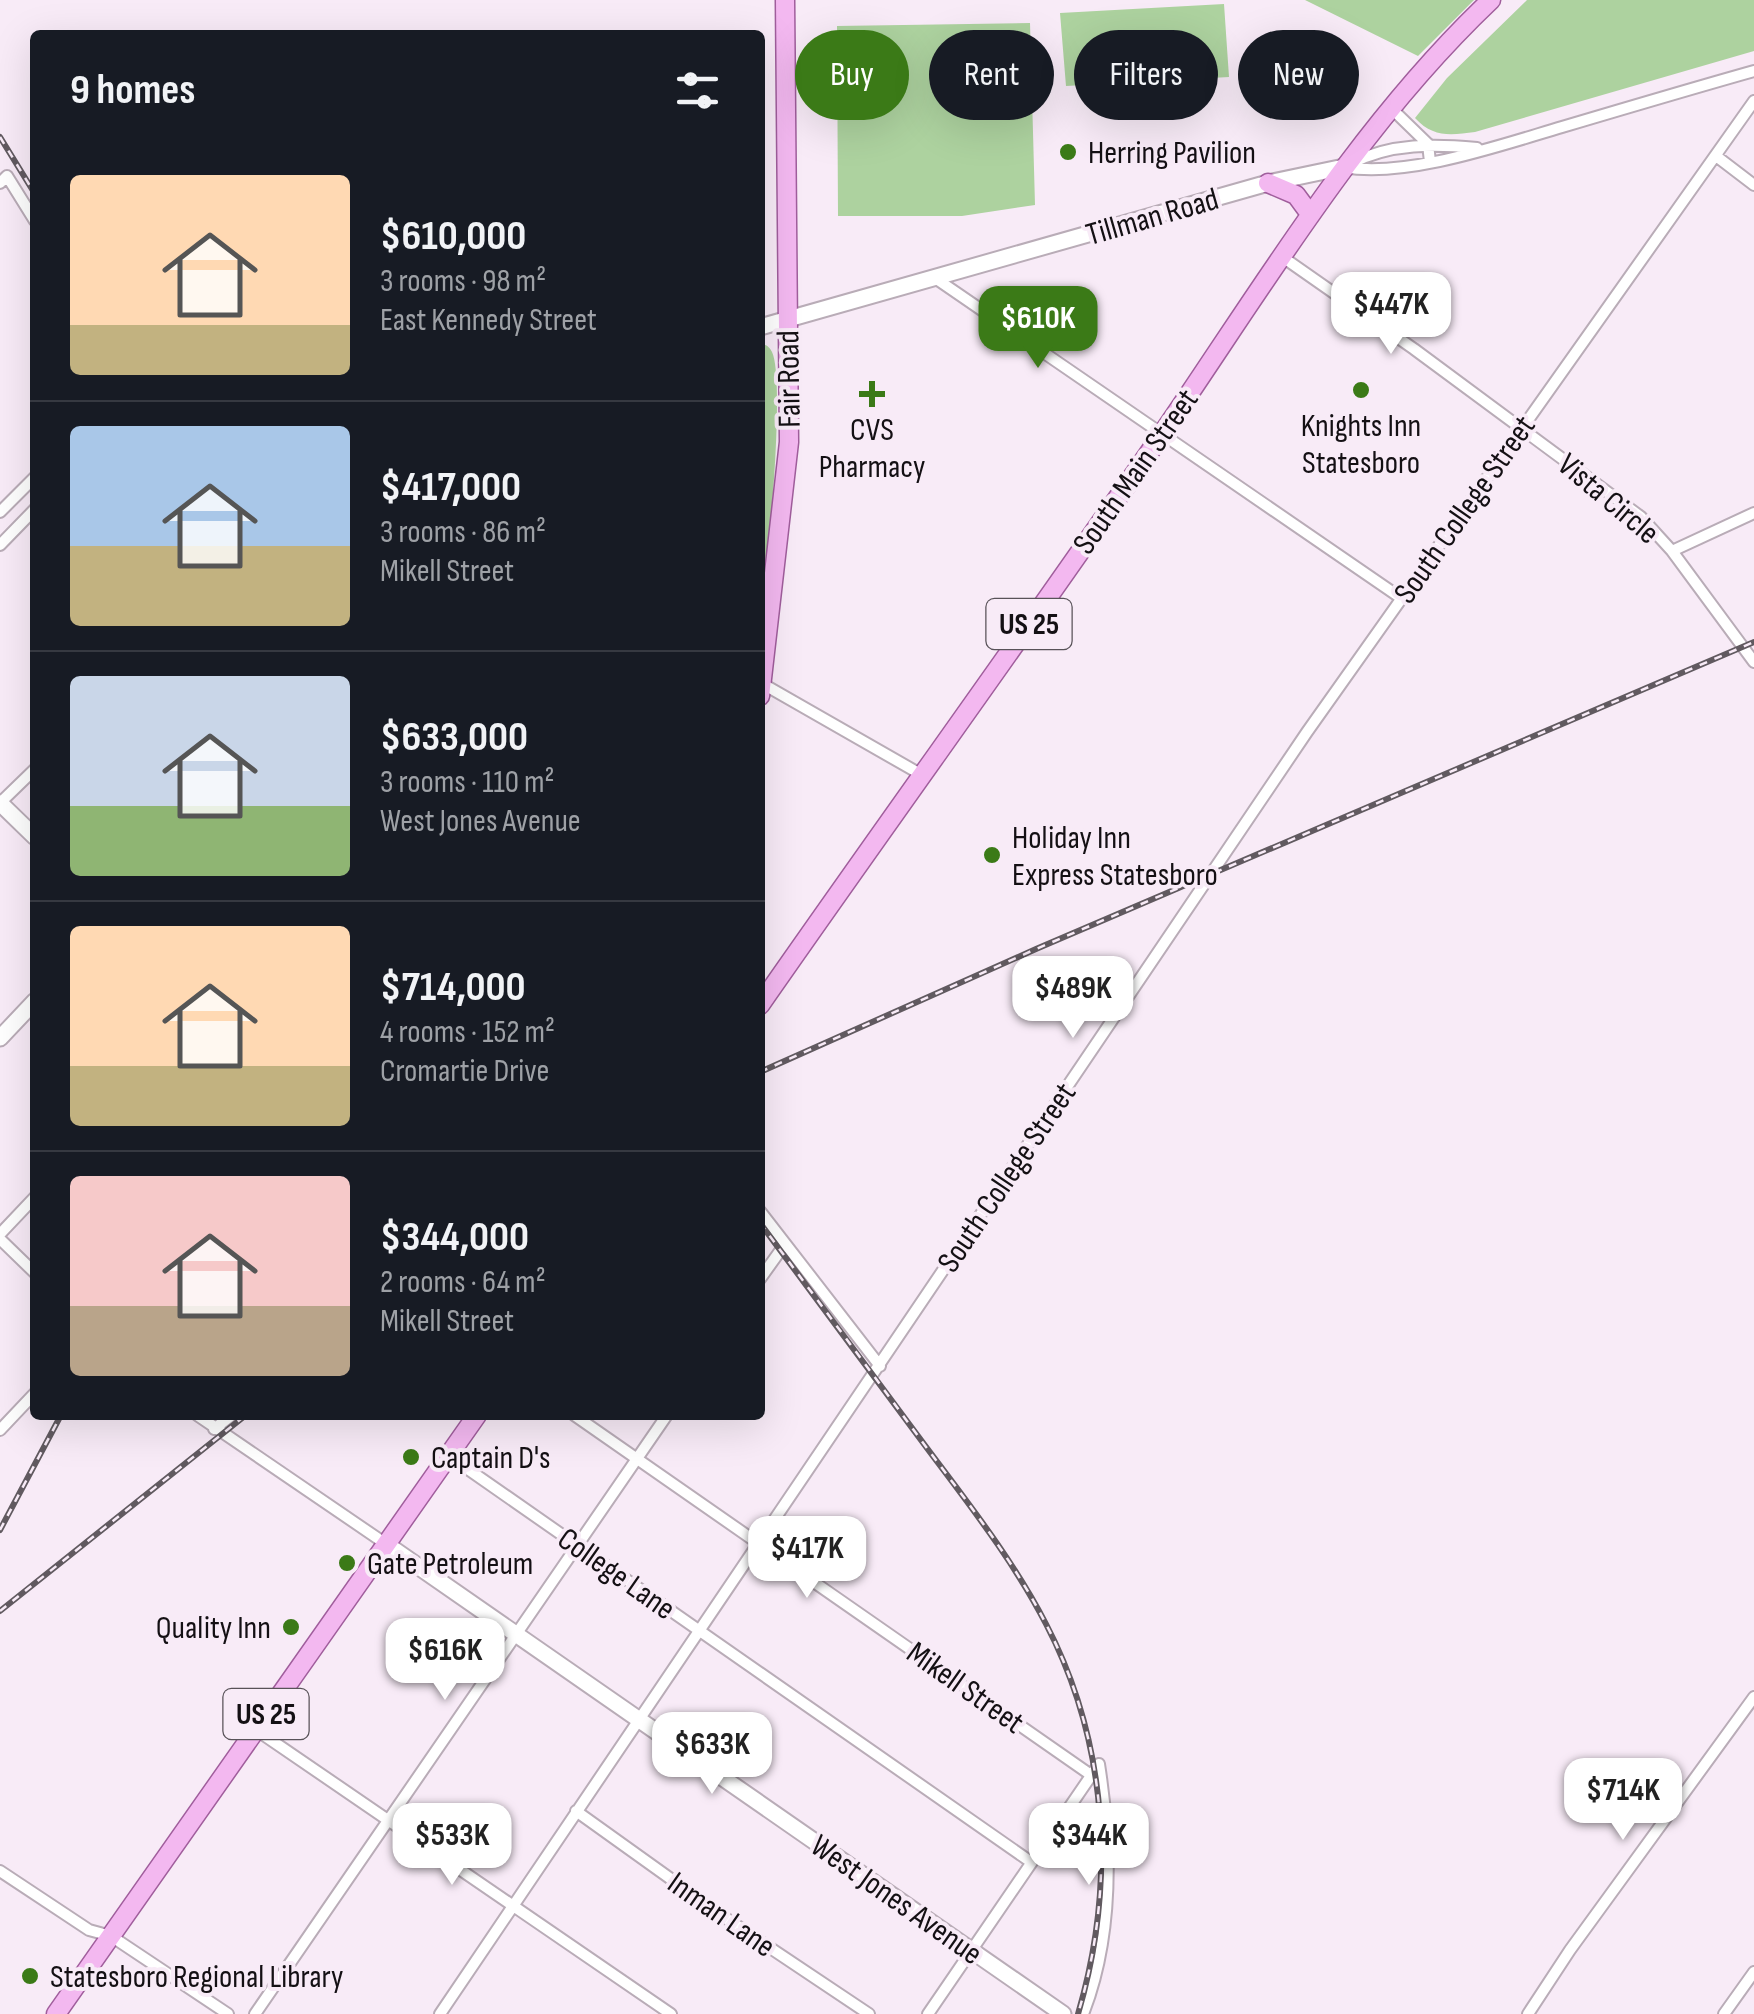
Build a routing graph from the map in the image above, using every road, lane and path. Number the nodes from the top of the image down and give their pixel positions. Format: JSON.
{"nodes":[{"id":1,"x":785,"y":0,"type":"edge"},
{"id":2,"x":1491,"y":0,"type":"edge"},
{"id":3,"x":1754,"y":71,"type":"edge"},
{"id":4,"x":1754,"y":102,"type":"edge"},
{"id":5,"x":1392,"y":108,"type":"junction"},
{"id":6,"x":1428,"y":144,"type":"junction"},
{"id":7,"x":1488,"y":148,"type":"junction"},
{"id":8,"x":1716,"y":156,"type":"junction"},
{"id":9,"x":1430,"y":162,"type":"junction"},
{"id":10,"x":1344,"y":167,"type":"junction"},
{"id":11,"x":4,"y":179,"type":"edge"},
{"id":12,"x":1268,"y":182,"type":"junction"},
{"id":13,"x":1754,"y":185,"type":"edge"},
{"id":14,"x":30,"y":214,"type":"edge"},
{"id":15,"x":1310,"y":214,"type":"junction"},
{"id":16,"x":1282,"y":256,"type":"junction"},
{"id":17,"x":935,"y":278,"type":"junction"},
{"id":18,"x":788,"y":318,"type":"junction"},
{"id":19,"x":765,"y":325,"type":"edge"},
{"id":20,"x":1522,"y":427,"type":"junction"},
{"id":21,"x":1162,"y":433,"type":"junction"},
{"id":22,"x":30,"y":482,"type":"edge"},
{"id":23,"x":0,"y":512,"type":"edge"},
{"id":24,"x":1754,"y":513,"type":"edge"},
{"id":25,"x":30,"y":515,"type":"edge"},
{"id":26,"x":0,"y":544,"type":"edge"},
{"id":27,"x":1672,"y":551,"type":"junction"},
{"id":28,"x":1401,"y":598,"type":"junction"},
{"id":29,"x":765,"y":655,"type":"edge"},
{"id":30,"x":1754,"y":662,"type":"edge"},
{"id":31,"x":765,"y":692,"type":"edge"},
{"id":32,"x":30,"y":773,"type":"edge"},
{"id":33,"x":922,"y":775,"type":"junction"},
{"id":34,"x":0,"y":803,"type":"edge"},
{"id":35,"x":30,"y":832,"type":"edge"},
{"id":36,"x":765,"y":998,"type":"edge"},
{"id":37,"x":30,"y":1006,"type":"edge"},
{"id":38,"x":0,"y":1038,"type":"edge"},
{"id":39,"x":30,"y":1203,"type":"edge"},
{"id":40,"x":765,"y":1217,"type":"edge"},
{"id":41,"x":0,"y":1236,"type":"edge"},
{"id":42,"x":786,"y":1244,"type":"junction"},
{"id":43,"x":30,"y":1269,"type":"edge"},
{"id":44,"x":765,"y":1272,"type":"edge"},
{"id":45,"x":880,"y":1366,"type":"junction"},
{"id":46,"x":30,"y":1398,"type":"edge"},
{"id":47,"x":202,"y":1420,"type":"edge"},
{"id":48,"x":226,"y":1420,"type":"edge"},
{"id":49,"x":473,"y":1420,"type":"edge"},
{"id":50,"x":581,"y":1420,"type":"edge"},
{"id":51,"x":664,"y":1420,"type":"edge"},
{"id":52,"x":214,"y":1429,"type":"junction"},
{"id":53,"x":0,"y":1430,"type":"edge"},
{"id":54,"x":449,"y":1456,"type":"junction"},
{"id":55,"x":637,"y":1460,"type":"junction"},
{"id":56,"x":386,"y":1544,"type":"junction"},
{"id":57,"x":760,"y":1544,"type":"junction"},
{"id":58,"x":577,"y":1545,"type":"junction"},
{"id":59,"x":700,"y":1632,"type":"junction"},
{"id":60,"x":517,"y":1634,"type":"junction"},
{"id":61,"x":1754,"y":1697,"type":"edge"},
{"id":62,"x":640,"y":1720,"type":"junction"},
{"id":63,"x":255,"y":1729,"type":"junction"},
{"id":64,"x":1095,"y":1770,"type":"junction"},
{"id":65,"x":576,"y":1811,"type":"junction"},
{"id":66,"x":388,"y":1820,"type":"junction"},
{"id":67,"x":1030,"y":1862,"type":"junction"},
{"id":68,"x":0,"y":1871,"type":"edge"},
{"id":69,"x":514,"y":1906,"type":"junction"},
{"id":70,"x":111,"y":1936,"type":"junction"},
{"id":71,"x":971,"y":1952,"type":"junction"},
{"id":72,"x":1754,"y":1972,"type":"edge"},
{"id":73,"x":56,"y":2014,"type":"edge"},
{"id":74,"x":228,"y":2014,"type":"edge"},
{"id":75,"x":255,"y":2014,"type":"edge"},
{"id":76,"x":440,"y":2014,"type":"edge"},
{"id":77,"x":671,"y":2014,"type":"edge"},
{"id":78,"x":870,"y":2014,"type":"edge"},
{"id":79,"x":928,"y":2014,"type":"edge"},
{"id":80,"x":1063,"y":2014,"type":"edge"},
{"id":81,"x":1083,"y":2014,"type":"edge"},
{"id":82,"x":1528,"y":2014,"type":"edge"},
{"id":83,"x":1724,"y":2014,"type":"edge"}],
"edges":[{"from":1,"to":18,"type":"main road","name":"Fair Road"},
{"from":2,"to":5,"type":"main road","name":"South Main Street","number":"US 25"},
{"from":3,"to":7,"type":"street","name":"Tillman Road"},
{"from":4,"to":8,"type":"street","name":"South College Street"},
{"from":5,"to":6,"type":"street"},
{"from":5,"to":10,"type":"main road","name":"South Main Street","number":"US 25"},
{"from":6,"to":7,"type":"street","name":"Tillman Road"},
{"from":6,"to":9,"type":"street"},
{"from":6,"to":10,"type":"street","name":"Tillman Road"},
{"from":7,"to":9,"type":"street","name":"Tillman Road"},
{"from":8,"to":13,"type":"street"},
{"from":8,"to":20,"type":"street","name":"South College Street"},
{"from":9,"to":10,"type":"street","name":"Tillman Road"},
{"from":10,"to":12,"type":"street","name":"Tillman Road"},
{"from":10,"to":15,"type":"main road","name":"South Main Street","number":"US 25"},
{"from":11,"to":14,"type":"street"},
{"from":12,"to":15,"type":"main road"},
{"from":12,"to":17,"type":"street","name":"Tillman Road"},
{"from":15,"to":16,"type":"main road","name":"South Main Street","number":"US 25"},
{"from":16,"to":20,"type":"street","name":"Vista Circle"},
{"from":16,"to":21,"type":"main road","name":"South Main Street","number":"US 25"},
{"from":17,"to":18,"type":"street","name":"Tillman Road"},
{"from":17,"to":21,"type":"street"},
{"from":18,"to":19,"type":"street","name":"Tillman Road"},
{"from":18,"to":29,"type":"main road","name":"Fair Road"},
{"from":20,"to":27,"type":"street","name":"Vista Circle"},
{"from":20,"to":28,"type":"street","name":"South College Street"},
{"from":21,"to":28,"type":"street"},
{"from":21,"to":33,"type":"main road","name":"South Main Street","number":"US 25"},
{"from":22,"to":23,"type":"street"},
{"from":24,"to":27,"type":"street","name":"Vista Circle"},
{"from":25,"to":26,"type":"street"},
{"from":27,"to":30,"type":"street"},
{"from":28,"to":45,"type":"street","name":"South College Street"},
{"from":31,"to":33,"type":"street"},
{"from":32,"to":34,"type":"street"},
{"from":33,"to":36,"type":"main road","name":"South Main Street","number":"US 25"},
{"from":34,"to":35,"type":"street"},
{"from":37,"to":38,"type":"street"},
{"from":39,"to":41,"type":"street"},
{"from":40,"to":42,"type":"street"},
{"from":41,"to":43,"type":"street"},
{"from":42,"to":44,"type":"street"},
{"from":42,"to":45,"type":"street"},
{"from":45,"to":57,"type":"street","name":"South College Street"},
{"from":46,"to":53,"type":"street"},
{"from":47,"to":52,"type":"street"},
{"from":48,"to":52,"type":"street"},
{"from":49,"to":54,"type":"main road","number":"US 25"},
{"from":50,"to":55,"type":"street","name":"Mikell Street"},
{"from":51,"to":55,"type":"street"},
{"from":52,"to":56,"type":"street"},
{"from":54,"to":56,"type":"main road","number":"US 25"},
{"from":54,"to":58,"type":"street","name":"College Lane"},
{"from":55,"to":57,"type":"street","name":"Mikell Street"},
{"from":55,"to":58,"type":"street"},
{"from":56,"to":60,"type":"street","name":"West Jones Avenue"},
{"from":56,"to":63,"type":"main road","number":"US 25"},
{"from":57,"to":59,"type":"street","name":"South College Street"},
{"from":57,"to":64,"type":"street","name":"Mikell Street"},
{"from":58,"to":59,"type":"street","name":"College Lane"},
{"from":58,"to":60,"type":"street"},
{"from":59,"to":62,"type":"street","name":"South College Street"},
{"from":59,"to":67,"type":"street","name":"College Lane"},
{"from":60,"to":62,"type":"street","name":"West Jones Avenue"},
{"from":60,"to":66,"type":"street"},
{"from":61,"to":82,"type":"street"},
{"from":62,"to":65,"type":"street","name":"South College Street"},
{"from":62,"to":71,"type":"street","name":"West Jones Avenue"},
{"from":63,"to":66,"type":"street"},
{"from":63,"to":70,"type":"main road","number":"US 25"},
{"from":64,"to":67,"type":"street"},
{"from":64,"to":81,"type":"street"},
{"from":65,"to":69,"type":"street","name":"South College Street"},
{"from":65,"to":78,"type":"street","name":"Inman Lane"},
{"from":66,"to":69,"type":"street"},
{"from":66,"to":75,"type":"street"},
{"from":67,"to":71,"type":"street"},
{"from":68,"to":70,"type":"street"},
{"from":69,"to":76,"type":"street","name":"South College Street"},
{"from":69,"to":77,"type":"street"},
{"from":70,"to":73,"type":"main road","number":"US 25"},
{"from":70,"to":74,"type":"street"},
{"from":71,"to":79,"type":"street"},
{"from":71,"to":80,"type":"street","name":"West Jones Avenue"},
{"from":72,"to":83,"type":"street"}]}
